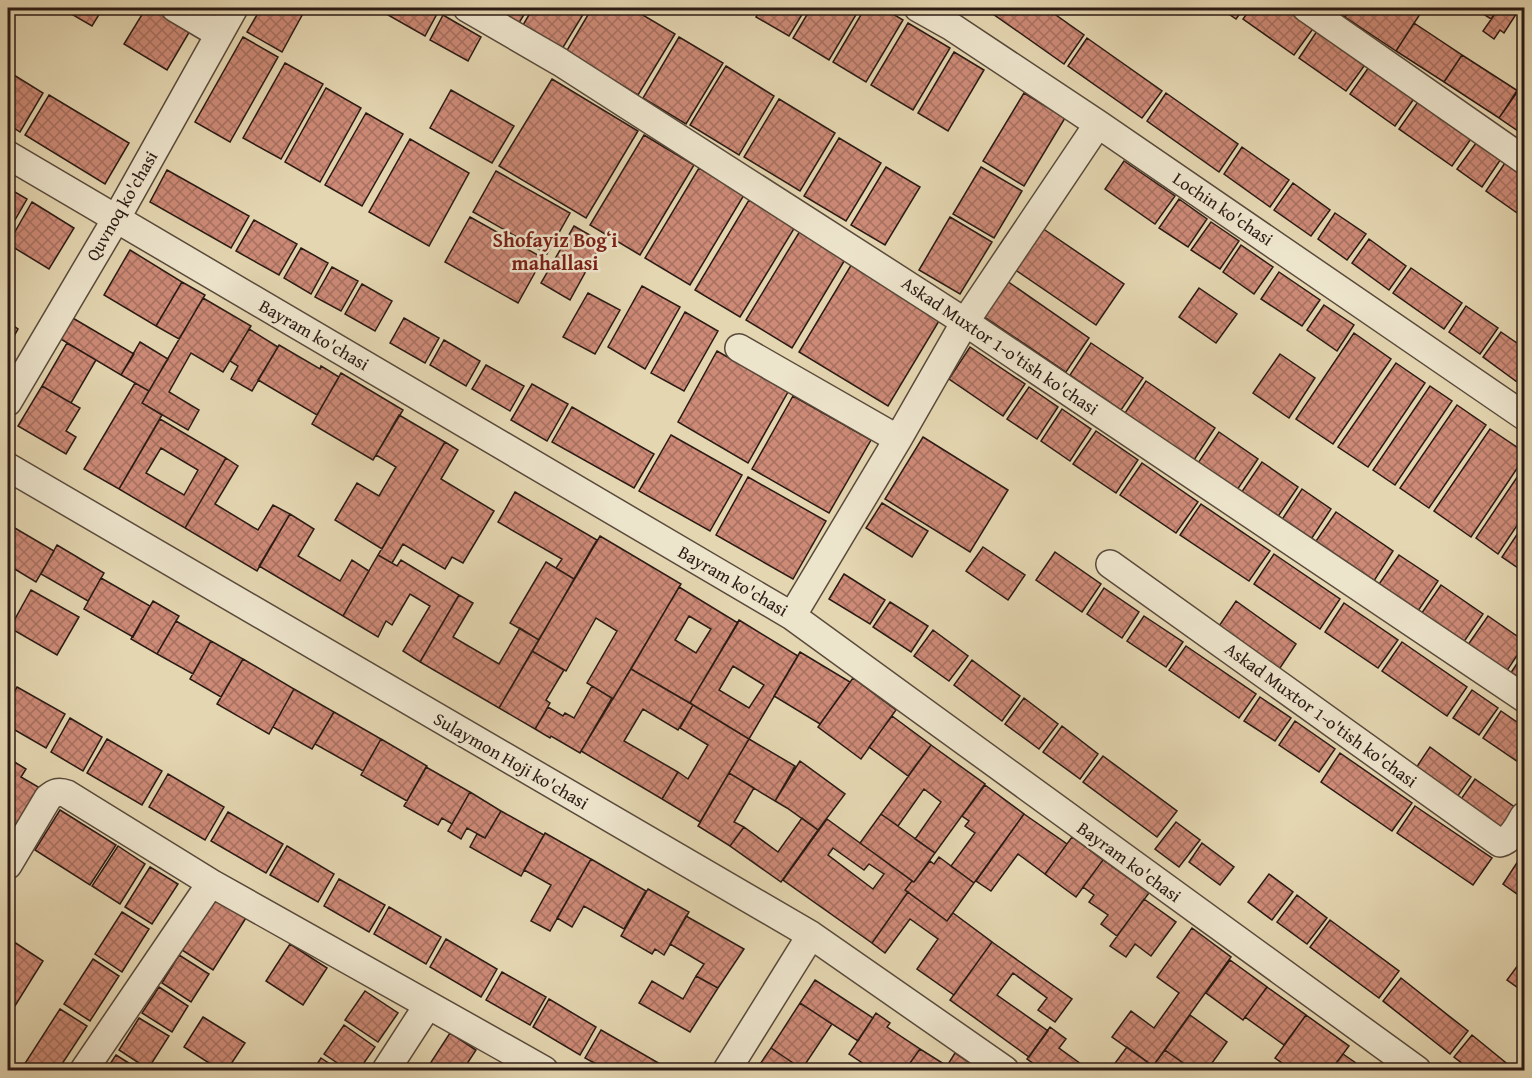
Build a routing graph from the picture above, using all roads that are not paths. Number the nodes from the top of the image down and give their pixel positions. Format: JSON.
{"nodes":[{"id":1,"x":175,"y":8,"type":"edge"},
{"id":2,"x":234,"y":8,"type":"edge"},
{"id":3,"x":467,"y":8,"type":"edge"},
{"id":4,"x":918,"y":8,"type":"edge"},
{"id":5,"x":1306,"y":8,"type":"edge"},
{"id":6,"x":958,"y":17,"type":"edge"},
{"id":7,"x":219,"y":34,"type":"junction"},
{"id":8,"x":1098,"y":124,"type":"junction"},
{"id":9,"x":8,"y":155,"type":"edge"},
{"id":10,"x":1524,"y":160,"type":"edge"},
{"id":11,"x":116,"y":219,"type":"junction"},
{"id":12,"x":966,"y":322,"type":"junction"},
{"id":13,"x":739,"y":348,"type":"dead end"},
{"id":14,"x":8,"y":402,"type":"edge"},
{"id":15,"x":1524,"y":416,"type":"edge"},
{"id":16,"x":898,"y":439,"type":"junction"},
{"id":17,"x":8,"y":467,"type":"edge"},
{"id":18,"x":1110,"y":564,"type":"dead end"},
{"id":19,"x":792,"y":616,"type":"junction"},
{"id":20,"x":1524,"y":698,"type":"edge"},
{"id":21,"x":1524,"y":816,"type":"edge"},
{"id":22,"x":8,"y":865,"type":"edge"},
{"id":23,"x":211,"y":883,"type":"junction"},
{"id":24,"x":811,"y":935,"type":"junction"},
{"id":25,"x":428,"y":1005,"type":"junction"},
{"id":26,"x":84,"y":1071,"type":"edge"},
{"id":27,"x":386,"y":1071,"type":"edge"},
{"id":28,"x":544,"y":1071,"type":"edge"},
{"id":29,"x":727,"y":1071,"type":"edge"},
{"id":30,"x":1005,"y":1071,"type":"edge"},
{"id":31,"x":1416,"y":1071,"type":"edge"}],
"edges":[{"from":1,"to":7,"type":"street"},
{"from":2,"to":7,"type":"street","name":"Quvnoq ko'chasi"},
{"from":3,"to":12,"type":"street","name":"Askad Muxtor 1-o'tish ko'chasi"},
{"from":4,"to":6,"type":"street","name":"Lochin ko'chasi"},
{"from":5,"to":10,"type":"street"},
{"from":6,"to":8,"type":"street","name":"Lochin ko'chasi"},
{"from":7,"to":11,"type":"street","name":"Quvnoq ko'chasi"},
{"from":8,"to":12,"type":"street"},
{"from":8,"to":15,"type":"street","name":"Lochin ko'chasi"},
{"from":9,"to":11,"type":"street","name":"Bayram ko'chasi"},
{"from":11,"to":14,"type":"street","name":"Quvnoq ko'chasi"},
{"from":11,"to":19,"type":"street","name":"Bayram ko'chasi"},
{"from":12,"to":16,"type":"street"},
{"from":12,"to":20,"type":"street","name":"Askad Muxtor 1-o'tish ko'chasi"},
{"from":13,"to":16,"type":"street"},
{"from":16,"to":19,"type":"street"},
{"from":17,"to":24,"type":"street","name":"Sulaymon Hoji ko'chasi"},
{"from":18,"to":21,"type":"street","name":"Askad Muxtor 1-o'tish ko'chasi"},
{"from":19,"to":31,"type":"street","name":"Bayram ko'chasi"},
{"from":22,"to":23,"type":"street"},
{"from":23,"to":25,"type":"street"},
{"from":23,"to":26,"type":"street"},
{"from":24,"to":29,"type":"street"},
{"from":24,"to":30,"type":"street","name":"Sulaymon Hoji ko'chasi"},
{"from":25,"to":27,"type":"street"},
{"from":25,"to":28,"type":"street"}]}
